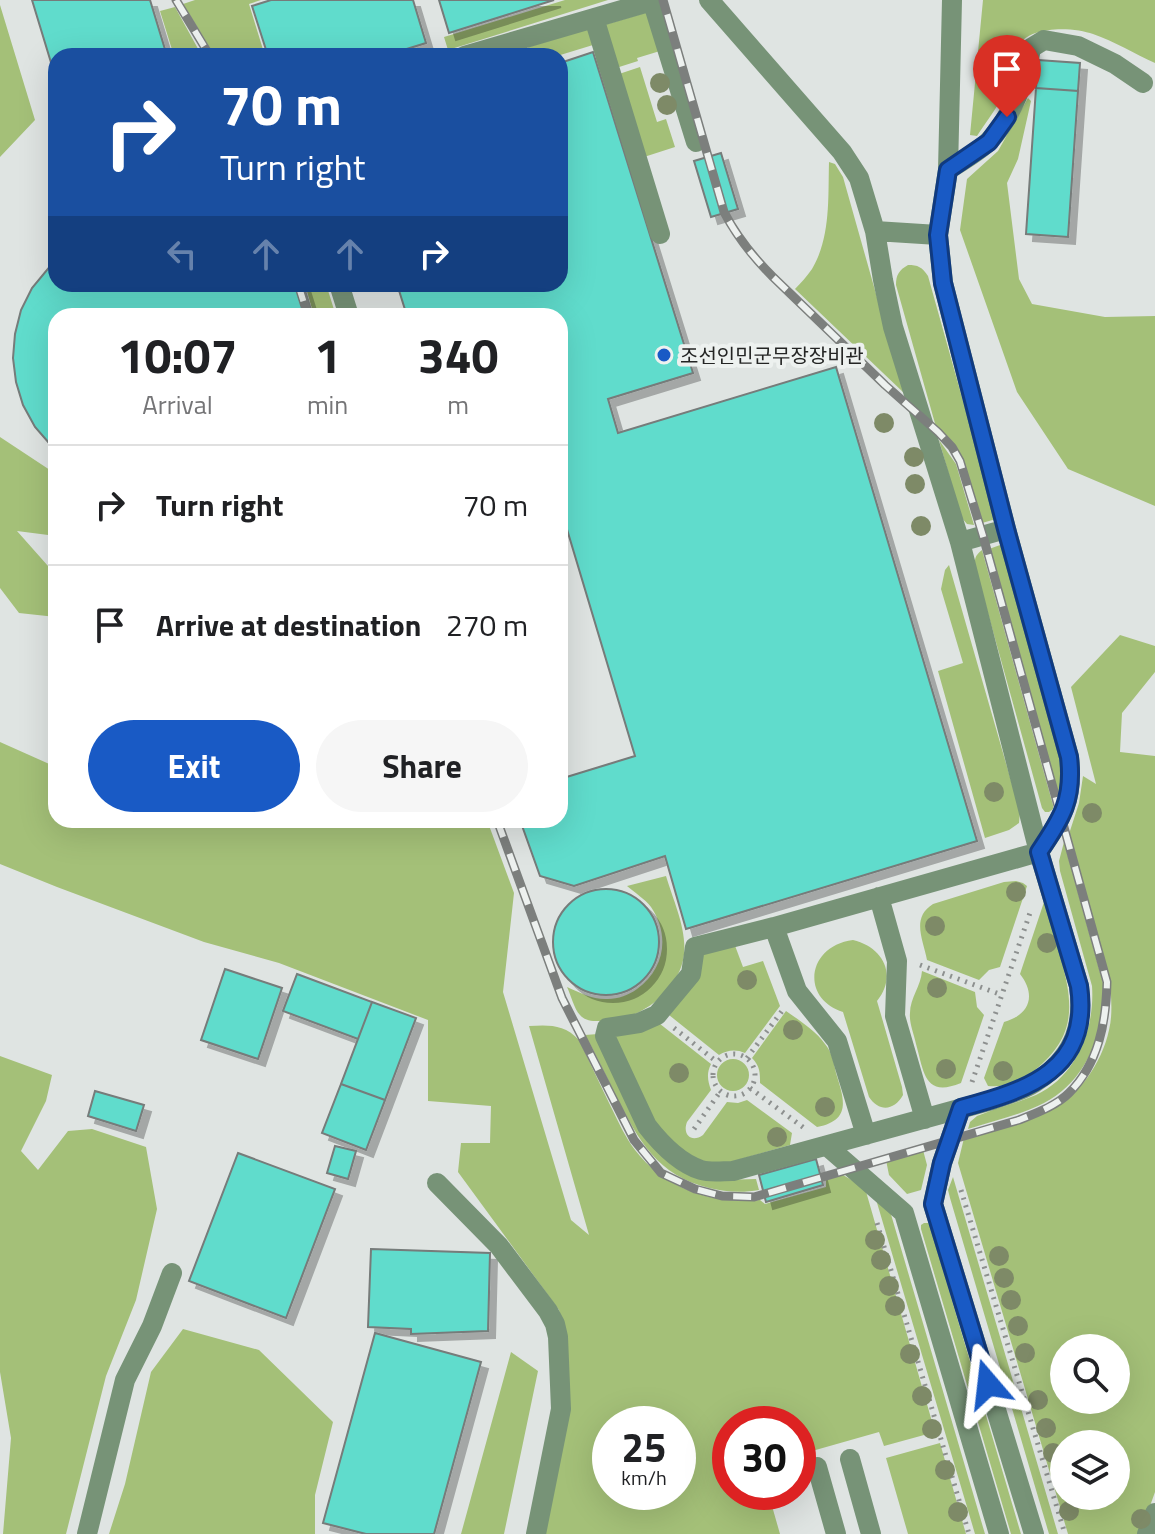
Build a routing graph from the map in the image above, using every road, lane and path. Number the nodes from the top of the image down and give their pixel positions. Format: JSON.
{"nodes":[{"id":1,"x":654,"y":0,"type":"edge"},
{"id":2,"x":709,"y":0,"type":"edge"},
{"id":3,"x":952,"y":0,"type":"edge"},
{"id":4,"x":594,"y":18,"type":"junction"},
{"id":5,"x":491,"y":48,"type":"edge"},
{"id":6,"x":1143,"y":83,"type":"dead end"},
{"id":7,"x":696,"y":142,"type":"dead end"},
{"id":8,"x":948,"y":170,"type":"junction"},
{"id":9,"x":875,"y":231,"type":"junction"},
{"id":10,"x":660,"y":234,"type":"dead end"},
{"id":11,"x":938,"y":235,"type":"junction"},
{"id":12,"x":1006,"y":529,"type":"junction"},
{"id":13,"x":960,"y":542,"type":"junction"},
{"id":14,"x":1039,"y":852,"type":"junction"},
{"id":15,"x":1045,"y":872,"type":"junction"},
{"id":16,"x":879,"y":897,"type":"junction"},
{"id":17,"x":774,"y":927,"type":"junction"},
{"id":18,"x":897,"y":961,"type":"junction"},
{"id":19,"x":797,"y":991,"type":"junction"},
{"id":20,"x":1002,"y":995,"type":"junction"},
{"id":21,"x":657,"y":1015,"type":"junction"},
{"id":22,"x":747,"y":1058,"type":"junction"},
{"id":23,"x":717,"y":1062,"type":"junction"},
{"id":24,"x":750,"y":1088,"type":"junction"},
{"id":25,"x":720,"y":1092,"type":"junction"},
{"id":26,"x":961,"y":1108,"type":"junction"},
{"id":27,"x":925,"y":1119,"type":"junction"},
{"id":28,"x":694,"y":1129,"type":"dead end"},
{"id":29,"x":866,"y":1135,"type":"junction"},
{"id":30,"x":827,"y":1146,"type":"junction"},
{"id":31,"x":942,"y":1163,"type":"junction"},
{"id":32,"x":437,"y":1183,"type":"dead end"},
{"id":33,"x":877,"y":1189,"type":"junction"},
{"id":34,"x":933,"y":1204,"type":"junction"},
{"id":35,"x":904,"y":1213,"type":"junction"},
{"id":36,"x":172,"y":1273,"type":"dead end"},
{"id":37,"x":850,"y":1459,"type":"dead end"},
{"id":38,"x":817,"y":1467,"type":"dead end"},
{"id":39,"x":1155,"y":1513,"type":"edge"},
{"id":40,"x":87,"y":1534,"type":"edge"},
{"id":41,"x":536,"y":1534,"type":"edge"},
{"id":42,"x":836,"y":1534,"type":"edge"},
{"id":43,"x":871,"y":1534,"type":"edge"},
{"id":44,"x":969,"y":1534,"type":"edge"},
{"id":45,"x":999,"y":1534,"type":"edge"},
{"id":46,"x":1034,"y":1534,"type":"edge"},
{"id":47,"x":1065,"y":1534,"type":"edge"},
{"id":48,"x":1147,"y":1534,"type":"edge"}],
"edges":[{"from":1,"to":4,"type":"street"},
{"from":1,"to":7,"type":"street"},
{"from":2,"to":9,"type":"street"},
{"from":3,"to":8,"type":"street"},
{"from":4,"to":5,"type":"street"},
{"from":4,"to":10,"type":"street"},
{"from":6,"to":8,"type":"street"},
{"from":8,"to":11,"type":"street"},
{"from":9,"to":11,"type":"street"},
{"from":9,"to":13,"type":"street"},
{"from":11,"to":12,"type":"street"},
{"from":12,"to":13,"type":"street"},
{"from":12,"to":14,"type":"street"},
{"from":13,"to":14,"type":"street"},
{"from":14,"to":15,"type":"street"},
{"from":14,"to":16,"type":"street"},
{"from":15,"to":20,"type":"path"},
{"from":15,"to":26,"type":"street"},
{"from":16,"to":17,"type":"street"},
{"from":16,"to":18,"type":"street"},
{"from":17,"to":19,"type":"street"},
{"from":17,"to":21,"type":"street"},
{"from":18,"to":20,"type":"path"},
{"from":18,"to":27,"type":"street"},
{"from":19,"to":22,"type":"path"},
{"from":19,"to":29,"type":"street"},
{"from":20,"to":26,"type":"path"},
{"from":21,"to":23,"type":"path"},
{"from":21,"to":30,"type":"street"},
{"from":22,"to":23,"type":"path"},
{"from":22,"to":24,"type":"path"},
{"from":23,"to":25,"type":"path"},
{"from":24,"to":25,"type":"path"},
{"from":24,"to":30,"type":"path"},
{"from":25,"to":28,"type":"path"},
{"from":26,"to":27,"type":"street"},
{"from":26,"to":31,"type":"street"},
{"from":27,"to":29,"type":"street"},
{"from":29,"to":30,"type":"street"},
{"from":30,"to":33,"type":"street"},
{"from":31,"to":34,"type":"street"},
{"from":31,"to":47,"type":"path"},
{"from":32,"to":41,"type":"street"},
{"from":33,"to":35,"type":"street"},
{"from":33,"to":44,"type":"path"},
{"from":34,"to":35,"type":"street"},
{"from":34,"to":46,"type":"street"},
{"from":35,"to":45,"type":"street"},
{"from":36,"to":40,"type":"street"},
{"from":37,"to":43,"type":"street"},
{"from":38,"to":42,"type":"street"},
{"from":39,"to":48,"type":"street"}]}
